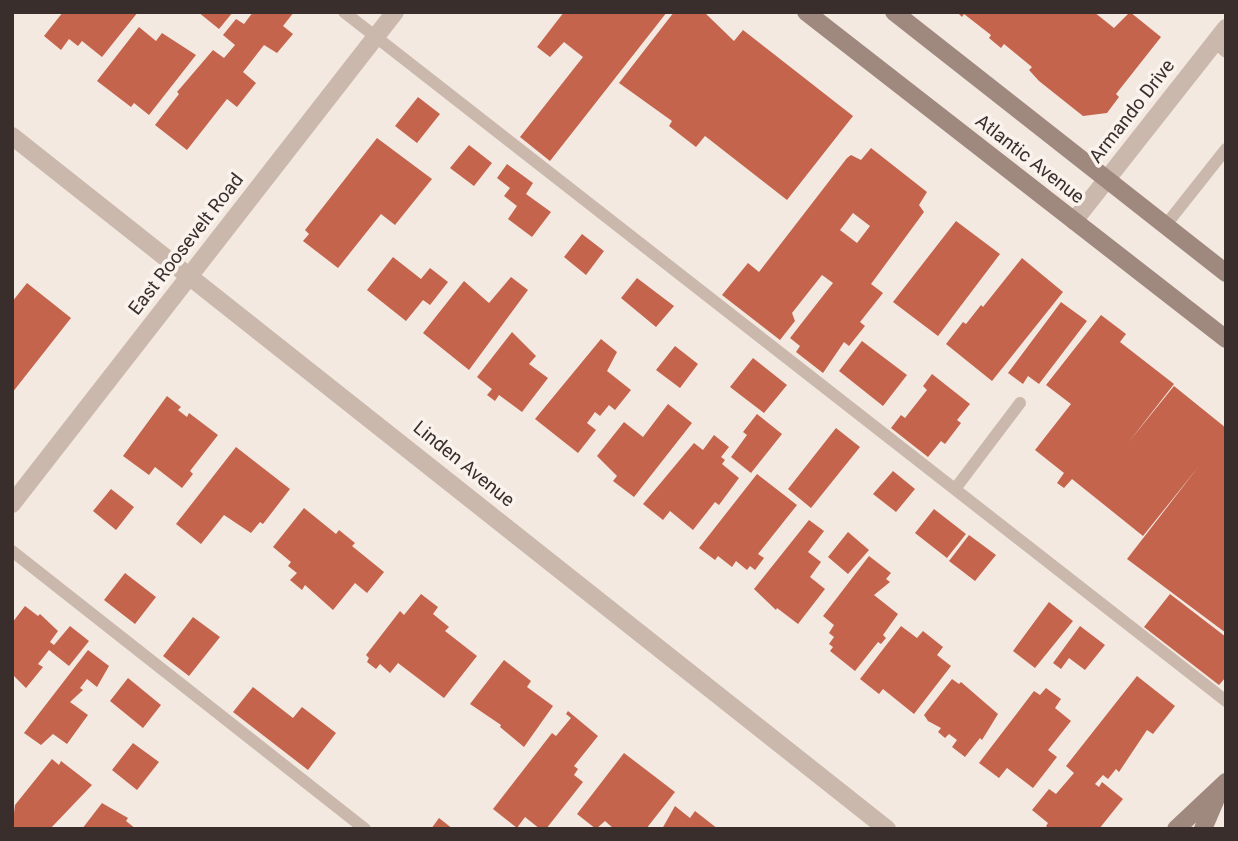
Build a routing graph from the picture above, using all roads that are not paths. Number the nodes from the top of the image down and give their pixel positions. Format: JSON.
{"nodes":[{"id":1,"x":344,"y":12,"type":"edge"},
{"id":2,"x":395,"y":12,"type":"edge"},
{"id":3,"x":806,"y":12,"type":"edge"},
{"id":4,"x":894,"y":12,"type":"edge"},
{"id":5,"x":1226,"y":28,"type":"edge"},
{"id":6,"x":376,"y":37,"type":"junction"},
{"id":7,"x":1220,"y":47,"type":"edge"},
{"id":8,"x":12,"y":136,"type":"edge"},
{"id":9,"x":1224,"y":155,"type":"edge"},
{"id":10,"x":1107,"y":180,"type":"junction"},
{"id":11,"x":1074,"y":221,"type":"junction"},
{"id":12,"x":1165,"y":226,"type":"junction"},
{"id":13,"x":1226,"y":273,"type":"edge"},
{"id":14,"x":191,"y":275,"type":"junction"},
{"id":15,"x":1226,"y":339,"type":"edge"},
{"id":16,"x":1020,"y":403,"type":"dead end"},
{"id":17,"x":955,"y":489,"type":"junction"},
{"id":18,"x":12,"y":504,"type":"edge"},
{"id":19,"x":12,"y":551,"type":"edge"},
{"id":20,"x":1226,"y":701,"type":"edge"},
{"id":21,"x":1223,"y":784,"type":"edge"},
{"id":22,"x":365,"y":829,"type":"edge"},
{"id":23,"x":887,"y":829,"type":"edge"},
{"id":24,"x":1176,"y":829,"type":"edge"},
{"id":25,"x":1203,"y":829,"type":"edge"}],
"edges":[{"from":1,"to":6,"type":"lane"},
{"from":2,"to":6,"type":"street","name":"East Roosevelt Road"},
{"from":3,"to":11,"type":"main road","name":"Atlantic Avenue"},
{"from":4,"to":10,"type":"main road","name":"Atlantic Avenue"},
{"from":5,"to":7,"type":"street","name":"Armando Drive"},
{"from":6,"to":14,"type":"street","name":"East Roosevelt Road"},
{"from":6,"to":17,"type":"lane"},
{"from":7,"to":10,"type":"street","name":"Armando Drive"},
{"from":8,"to":14,"type":"street","name":"Linden Avenue"},
{"from":9,"to":12,"type":"lane"},
{"from":10,"to":11,"type":"street","name":"Armando Drive"},
{"from":10,"to":12,"type":"main road","name":"Atlantic Avenue"},
{"from":11,"to":15,"type":"main road","name":"Atlantic Avenue"},
{"from":12,"to":13,"type":"main road","name":"Atlantic Avenue"},
{"from":14,"to":18,"type":"street","name":"East Roosevelt Road"},
{"from":14,"to":23,"type":"street","name":"Linden Avenue"},
{"from":16,"to":17,"type":"lane"},
{"from":17,"to":20,"type":"lane"},
{"from":19,"to":22,"type":"lane"},
{"from":21,"to":24,"type":"main road"},
{"from":21,"to":25,"type":"main road"}]}
